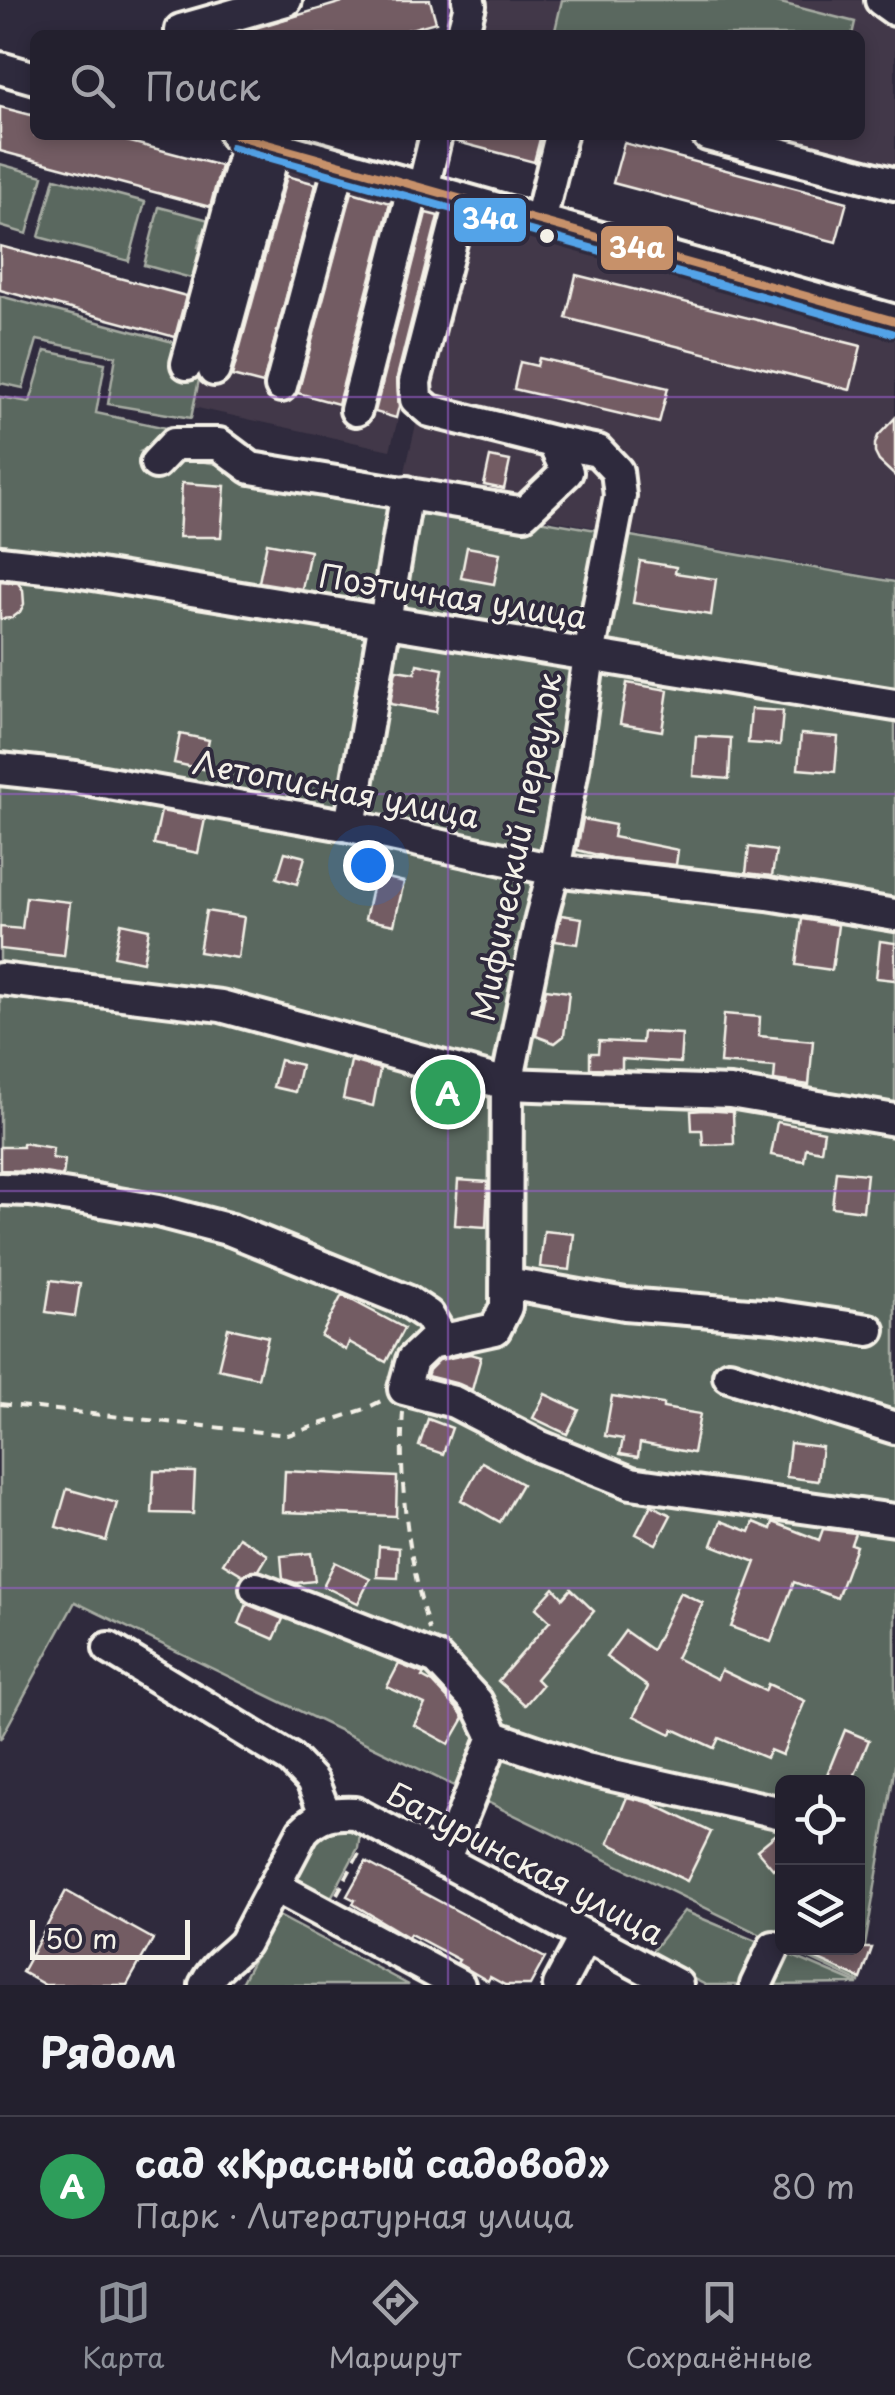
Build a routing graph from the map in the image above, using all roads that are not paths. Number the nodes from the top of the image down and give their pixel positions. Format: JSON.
{"nodes":[{"id":1,"x":286,"y":0,"type":"edge"},
{"id":2,"x":468,"y":0,"type":"edge"},
{"id":3,"x":881,"y":0,"type":"edge"},
{"id":4,"x":239,"y":6,"type":"edge"},
{"id":5,"x":895,"y":10,"type":"edge"},
{"id":6,"x":181,"y":30,"type":"edge"},
{"id":7,"x":463,"y":30,"type":"edge"},
{"id":8,"x":0,"y":68,"type":"edge"},
{"id":9,"x":30,"y":77,"type":"edge"},
{"id":10,"x":253,"y":140,"type":"edge"},
{"id":11,"x":434,"y":140,"type":"edge"},
{"id":12,"x":560,"y":140,"type":"edge"},
{"id":13,"x":727,"y":140,"type":"edge"},
{"id":14,"x":340,"y":164,"type":"junction"},
{"id":15,"x":895,"y":184,"type":"edge"},
{"id":16,"x":418,"y":186,"type":"junction"},
{"id":17,"x":462,"y":199,"type":"junction"},
{"id":18,"x":540,"y":221,"type":"junction"},
{"id":19,"x":893,"y":314,"type":"edge"},
{"id":20,"x":200,"y":367,"type":"dead end"},
{"id":21,"x":281,"y":386,"type":"dead end"},
{"id":22,"x":356,"y":410,"type":"dead end"},
{"id":23,"x":553,"y":442,"type":"junction"},
{"id":24,"x":156,"y":463,"type":"dead end"},
{"id":25,"x":407,"y":492,"type":"junction"},
{"id":26,"x":0,"y":562,"type":"edge"},
{"id":27,"x":384,"y":621,"type":"junction"},
{"id":28,"x":589,"y":655,"type":"junction"},
{"id":29,"x":895,"y":706,"type":"edge"},
{"id":30,"x":0,"y":769,"type":"edge"},
{"id":31,"x":350,"y":826,"type":"junction"},
{"id":32,"x":554,"y":870,"type":"junction"},
{"id":33,"x":895,"y":915,"type":"edge"},
{"id":34,"x":0,"y":979,"type":"edge"},
{"id":35,"x":507,"y":1084,"type":"junction"},
{"id":36,"x":895,"y":1120,"type":"edge"},
{"id":37,"x":0,"y":1189,"type":"edge"},
{"id":38,"x":507,"y":1283,"type":"junction"},
{"id":39,"x":869,"y":1330,"type":"dead end"},
{"id":40,"x":444,"y":1341,"type":"junction"},
{"id":41,"x":730,"y":1376,"type":"dead end"},
{"id":42,"x":895,"y":1428,"type":"edge"},
{"id":43,"x":895,"y":1520,"type":"edge"},
{"id":44,"x":256,"y":1588,"type":"dead end"},
{"id":45,"x":108,"y":1648,"type":"dead end"},
{"id":46,"x":494,"y":1737,"type":"junction"},
{"id":47,"x":775,"y":1811,"type":"edge"},
{"id":48,"x":326,"y":1814,"type":"junction"},
{"id":49,"x":444,"y":1861,"type":"junction"},
{"id":50,"x":274,"y":1886,"type":"junction"},
{"id":51,"x":585,"y":1936,"type":"junction"},
{"id":52,"x":774,"y":1947,"type":"dead end"},
{"id":53,"x":204,"y":1985,"type":"edge"},
{"id":54,"x":460,"y":1985,"type":"edge"},
{"id":55,"x":559,"y":1985,"type":"edge"},
{"id":56,"x":677,"y":1985,"type":"edge"},
{"id":57,"x":756,"y":1985,"type":"edge"}],
"edges":[{"from":1,"to":4,"type":"street"},
{"from":2,"to":7,"type":"street"},
{"from":3,"to":5,"type":"street"},
{"from":4,"to":6,"type":"street"},
{"from":8,"to":9,"type":"street"},
{"from":10,"to":14,"type":"street"},
{"from":10,"to":20,"type":"street"},
{"from":11,"to":16,"type":"street"},
{"from":12,"to":18,"type":"street"},
{"from":13,"to":15,"type":"street"},
{"from":14,"to":16,"type":"street"},
{"from":14,"to":21,"type":"street"},
{"from":16,"to":17,"type":"street"},
{"from":16,"to":22,"type":"street"},
{"from":17,"to":18,"type":"street"},
{"from":17,"to":23,"type":"street"},
{"from":18,"to":19,"type":"street"},
{"from":23,"to":25,"type":"street"},
{"from":23,"to":28,"type":"street","name":"Мифический переулок"},
{"from":24,"to":25,"type":"street"},
{"from":25,"to":27,"type":"street"},
{"from":26,"to":27,"type":"street","name":"Поэтичная улица"},
{"from":27,"to":28,"type":"street","name":"Поэтичная улица"},
{"from":27,"to":31,"type":"street"},
{"from":28,"to":29,"type":"street","name":"Поэтичная улица"},
{"from":28,"to":32,"type":"street","name":"Мифический переулок"},
{"from":30,"to":31,"type":"street","name":"Летописная улица"},
{"from":31,"to":32,"type":"street","name":"Летописная улица"},
{"from":32,"to":33,"type":"street","name":"Летописная улица"},
{"from":32,"to":35,"type":"street","name":"Мифический переулок"},
{"from":34,"to":35,"type":"street"},
{"from":35,"to":36,"type":"street"},
{"from":35,"to":38,"type":"street","name":"Мифический переулок"},
{"from":37,"to":40,"type":"street"},
{"from":38,"to":39,"type":"street"},
{"from":38,"to":40,"type":"street","name":"Мифический переулок"},
{"from":40,"to":43,"type":"street","name":"Мифический переулок"},
{"from":41,"to":42,"type":"street"},
{"from":44,"to":46,"type":"street"},
{"from":45,"to":48,"type":"street"},
{"from":46,"to":47,"type":"street"},
{"from":46,"to":49,"type":"street"},
{"from":48,"to":49,"type":"street","name":"Батуринская улица"},
{"from":48,"to":50,"type":"street"},
{"from":49,"to":51,"type":"street","name":"Батуринская улица"},
{"from":50,"to":53,"type":"street"},
{"from":50,"to":54,"type":"street"},
{"from":51,"to":55,"type":"street"},
{"from":51,"to":56,"type":"street","name":"Батуринская улица"},
{"from":52,"to":57,"type":"street"}]}
